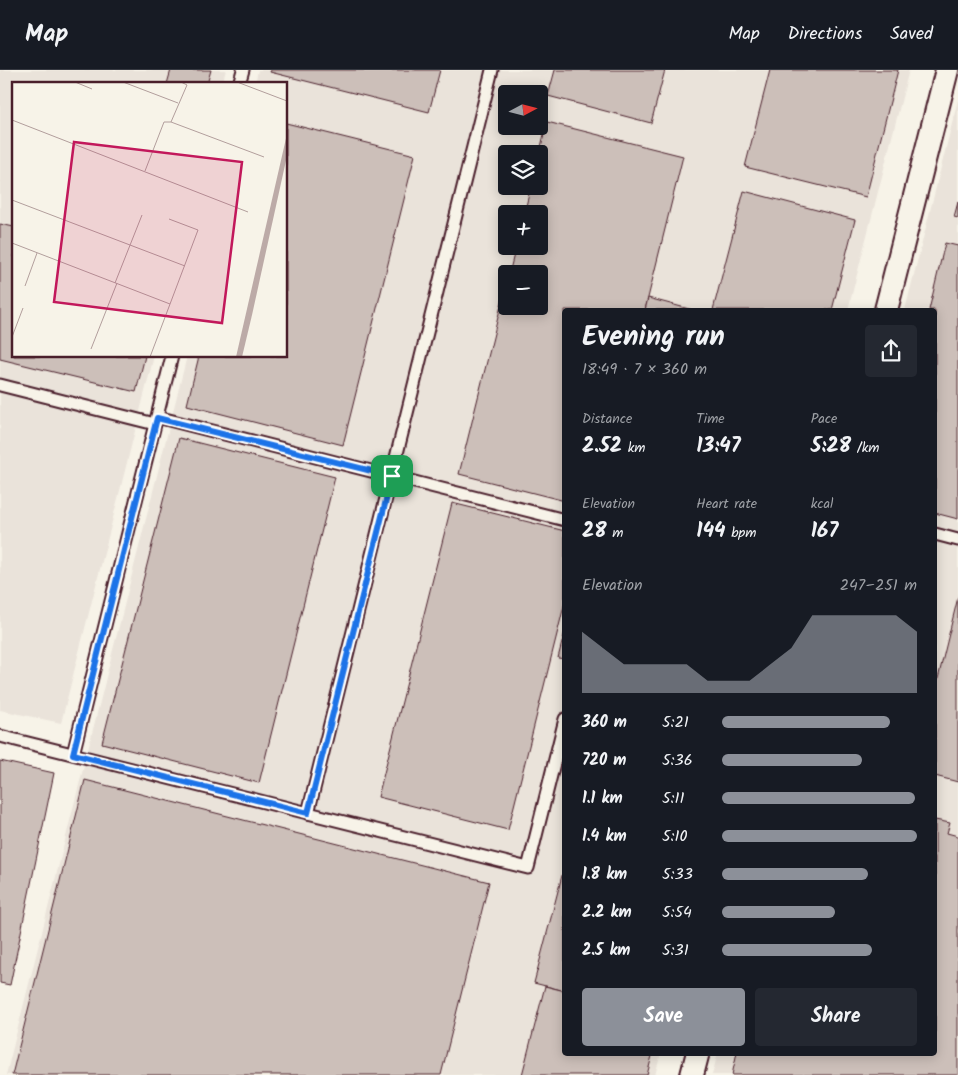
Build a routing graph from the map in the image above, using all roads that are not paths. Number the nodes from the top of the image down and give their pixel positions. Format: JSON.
{"nodes":[{"id":1,"x":492,"y":70,"type":"edge"},
{"id":2,"x":947,"y":70,"type":"edge"},
{"id":3,"x":887,"y":308,"type":"edge"},
{"id":4,"x":172,"y":358,"type":"edge"},
{"id":5,"x":0,"y":386,"type":"edge"},
{"id":6,"x":156,"y":421,"type":"junction"},
{"id":7,"x":392,"y":476,"type":"junction"},
{"id":8,"x":562,"y":519,"type":"edge"},
{"id":9,"x":937,"y":535,"type":"edge"},
{"id":10,"x":958,"y":540,"type":"edge"},
{"id":11,"x":562,"y":731,"type":"edge"},
{"id":12,"x":0,"y":736,"type":"edge"},
{"id":13,"x":73,"y":754,"type":"junction"},
{"id":14,"x":308,"y":813,"type":"junction"},
{"id":15,"x":697,"y":1056,"type":"edge"},
{"id":16,"x":692,"y":1075,"type":"edge"}],
"edges":[{"from":1,"to":7,"type":"lane"},
{"from":2,"to":3,"type":"street"},
{"from":4,"to":6,"type":"lane"},
{"from":5,"to":6,"type":"lane"},
{"from":6,"to":7,"type":"lane"},
{"from":6,"to":13,"type":"lane"},
{"from":7,"to":8,"type":"lane"},
{"from":7,"to":14,"type":"lane"},
{"from":9,"to":10,"type":"lane"},
{"from":11,"to":14,"type":"lane"},
{"from":12,"to":13,"type":"lane"},
{"from":13,"to":14,"type":"lane"},
{"from":15,"to":16,"type":"street"}]}
